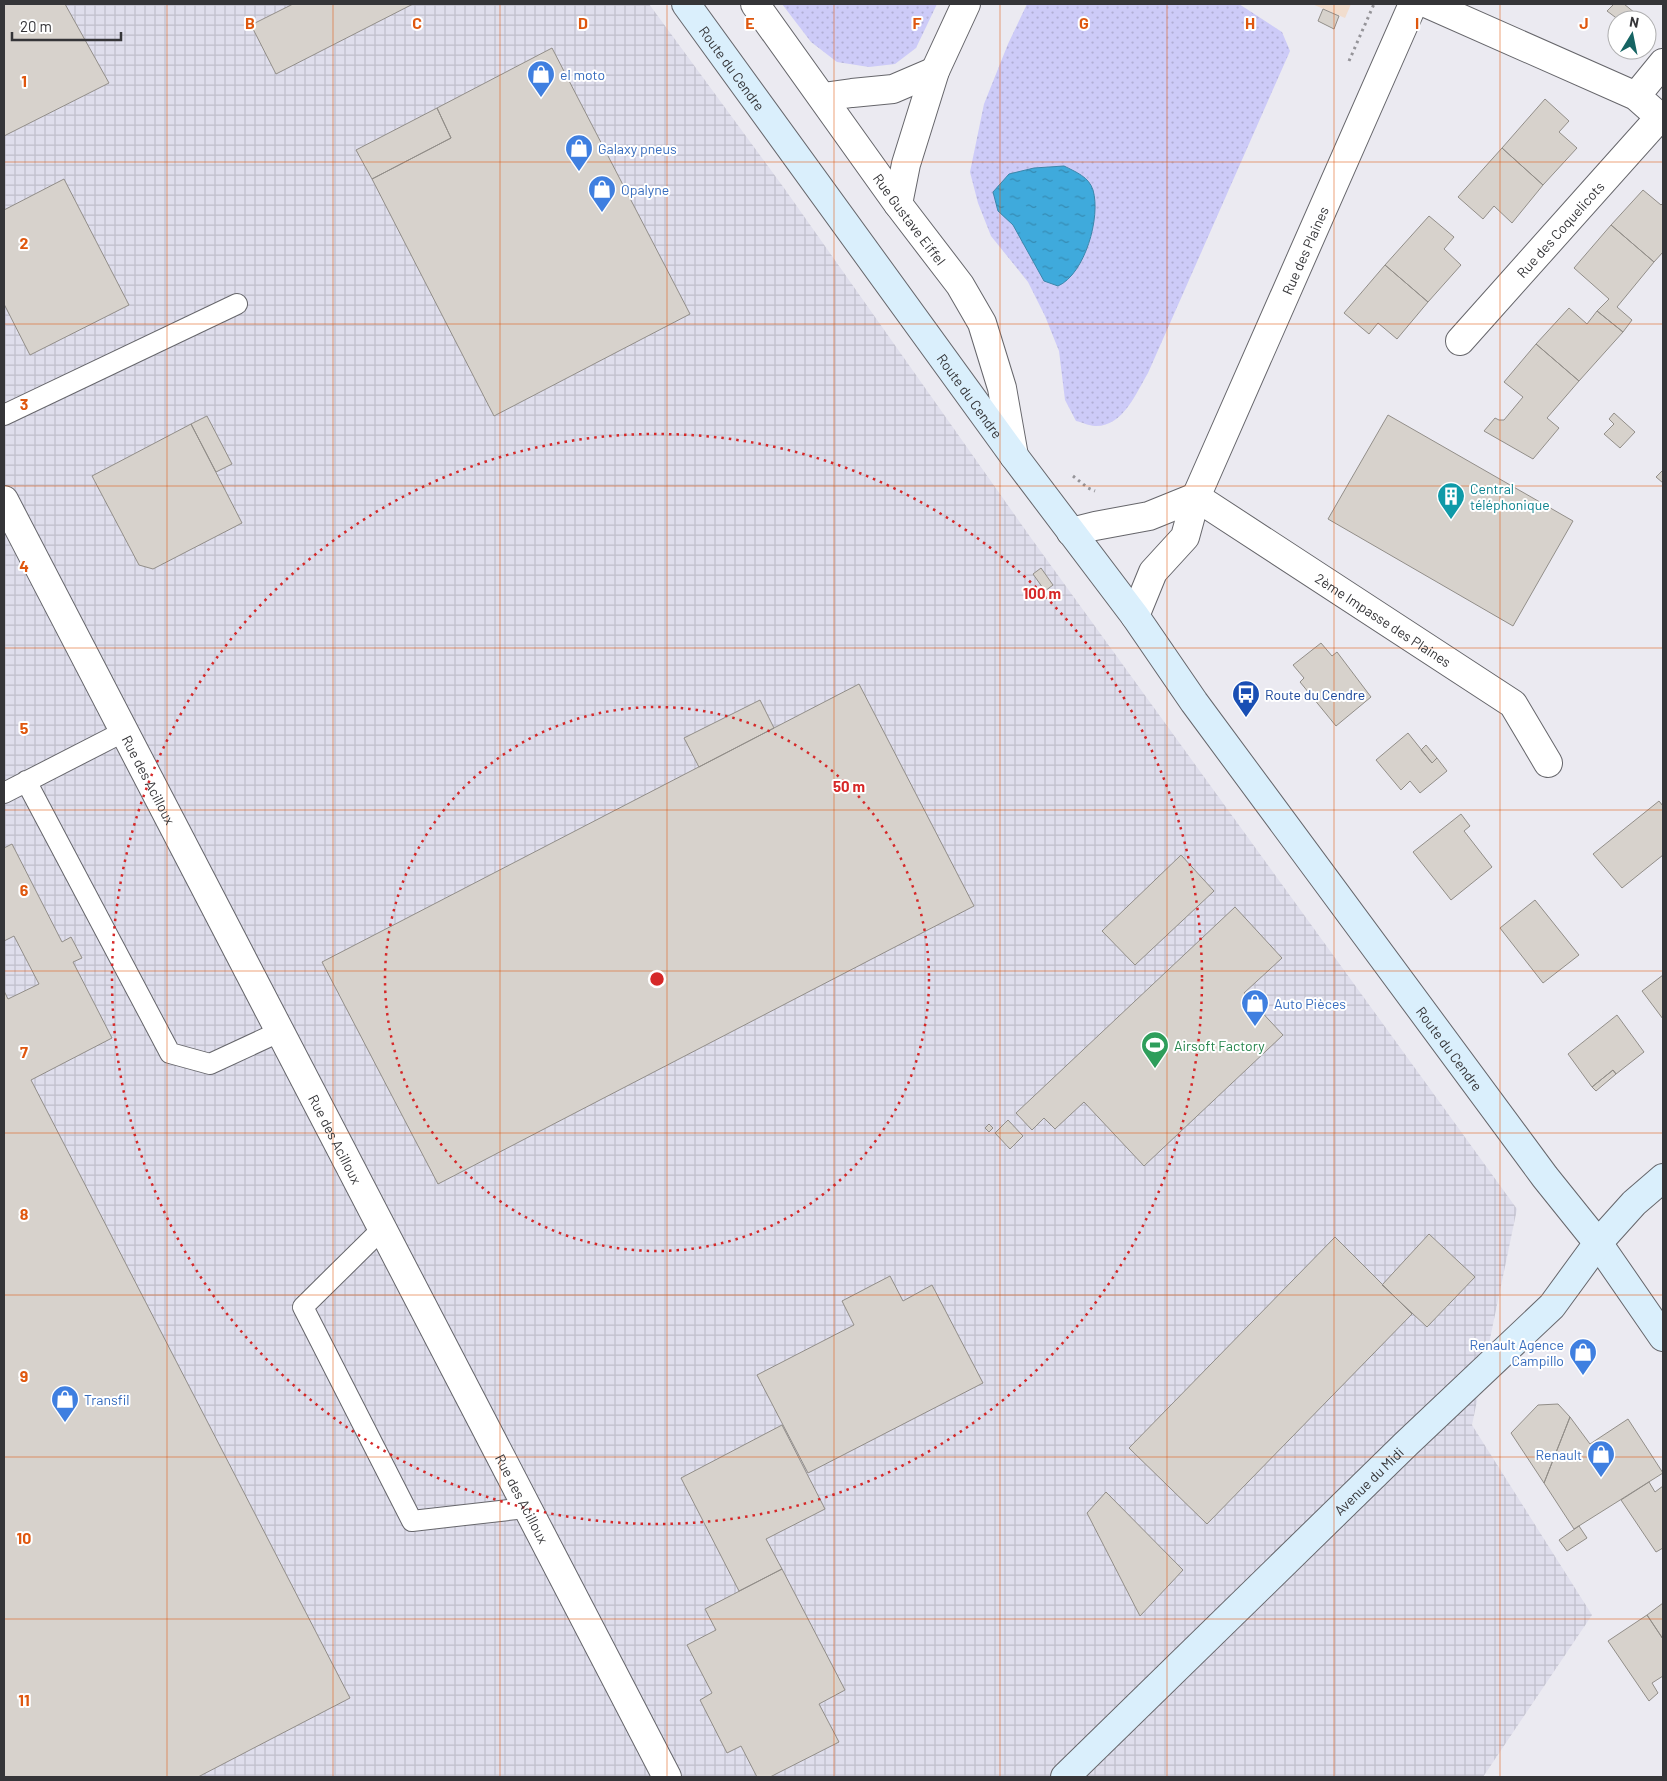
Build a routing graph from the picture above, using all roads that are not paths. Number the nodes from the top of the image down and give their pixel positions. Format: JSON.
{"nodes":[{"id":1,"x":686,"y":4,"type":"edge"},
{"id":2,"x":755,"y":4,"type":"edge"},
{"id":3,"x":966,"y":4,"type":"edge"},
{"id":4,"x":1413,"y":4,"type":"edge"},
{"id":5,"x":1428,"y":4,"type":"edge"},
{"id":6,"x":1663,"y":63,"type":"edge"},
{"id":7,"x":935,"y":71,"type":"junction"},
{"id":8,"x":1636,"y":96,"type":"junction"},
{"id":9,"x":823,"y":97,"type":"junction"},
{"id":10,"x":1662,"y":118,"type":"edge"},
{"id":11,"x":898,"y":204,"type":"junction"},
{"id":12,"x":237,"y":304,"type":"dead end"},
{"id":13,"x":1460,"y":341,"type":"dead end"},
{"id":14,"x":4,"y":415,"type":"edge"},
{"id":15,"x":1014,"y":456,"type":"junction"},
{"id":16,"x":1196,"y":496,"type":"junction"},
{"id":17,"x":4,"y":500,"type":"edge"},
{"id":18,"x":1071,"y":532,"type":"junction"},
{"id":19,"x":1135,"y":616,"type":"junction"},
{"id":20,"x":123,"y":732,"type":"junction"},
{"id":21,"x":1548,"y":763,"type":"dead end"},
{"id":22,"x":26,"y":782,"type":"junction"},
{"id":23,"x":4,"y":792,"type":"edge"},
{"id":24,"x":279,"y":1032,"type":"junction"},
{"id":25,"x":1663,"y":1178,"type":"edge"},
{"id":26,"x":382,"y":1229,"type":"junction"},
{"id":27,"x":1598,"y":1243,"type":"junction"},
{"id":28,"x":1663,"y":1337,"type":"edge"},
{"id":29,"x":526,"y":1508,"type":"junction"},
{"id":30,"x":667,"y":1777,"type":"edge"},
{"id":31,"x":1065,"y":1777,"type":"edge"}],
"edges":[{"from":1,"to":15,"type":"main road","name":"Route du Cendre"},
{"from":2,"to":9,"type":"street","name":"Rue Gustave Eiffel"},
{"from":3,"to":7,"type":"street"},
{"from":4,"to":16,"type":"street","name":"Rue des Plaines"},
{"from":5,"to":8,"type":"street","name":"Rue des Coquelicots"},
{"from":6,"to":8,"type":"street"},
{"from":7,"to":9,"type":"street"},
{"from":7,"to":11,"type":"street"},
{"from":8,"to":10,"type":"street","name":"Rue des Coquelicots"},
{"from":9,"to":11,"type":"street","name":"Rue Gustave Eiffel"},
{"from":10,"to":13,"type":"street","name":"Rue des Coquelicots"},
{"from":11,"to":15,"type":"street","name":"Rue Gustave Eiffel"},
{"from":12,"to":14,"type":"lane"},
{"from":15,"to":18,"type":"main road","name":"Route du Cendre"},
{"from":16,"to":18,"type":"street"},
{"from":16,"to":19,"type":"street","name":"Rue des Plaines"},
{"from":16,"to":21,"type":"street","name":"2ème Impasse des Plaines"},
{"from":17,"to":20,"type":"street","name":"Rue des Acilloux"},
{"from":18,"to":19,"type":"main road","name":"Route du Cendre"},
{"from":19,"to":27,"type":"main road","name":"Route du Cendre"},
{"from":20,"to":22,"type":"lane"},
{"from":20,"to":24,"type":"street","name":"Rue des Acilloux"},
{"from":22,"to":23,"type":"lane"},
{"from":22,"to":24,"type":"lane"},
{"from":24,"to":26,"type":"street","name":"Rue des Acilloux"},
{"from":25,"to":27,"type":"main road","name":"Avenue du Midi"},
{"from":26,"to":29,"type":"street","name":"Rue des Acilloux"},
{"from":26,"to":29,"type":"lane"},
{"from":27,"to":28,"type":"main road","name":"Route du Cendre"},
{"from":27,"to":31,"type":"main road","name":"Avenue du Midi"},
{"from":29,"to":30,"type":"street","name":"Rue des Acilloux"}]}
